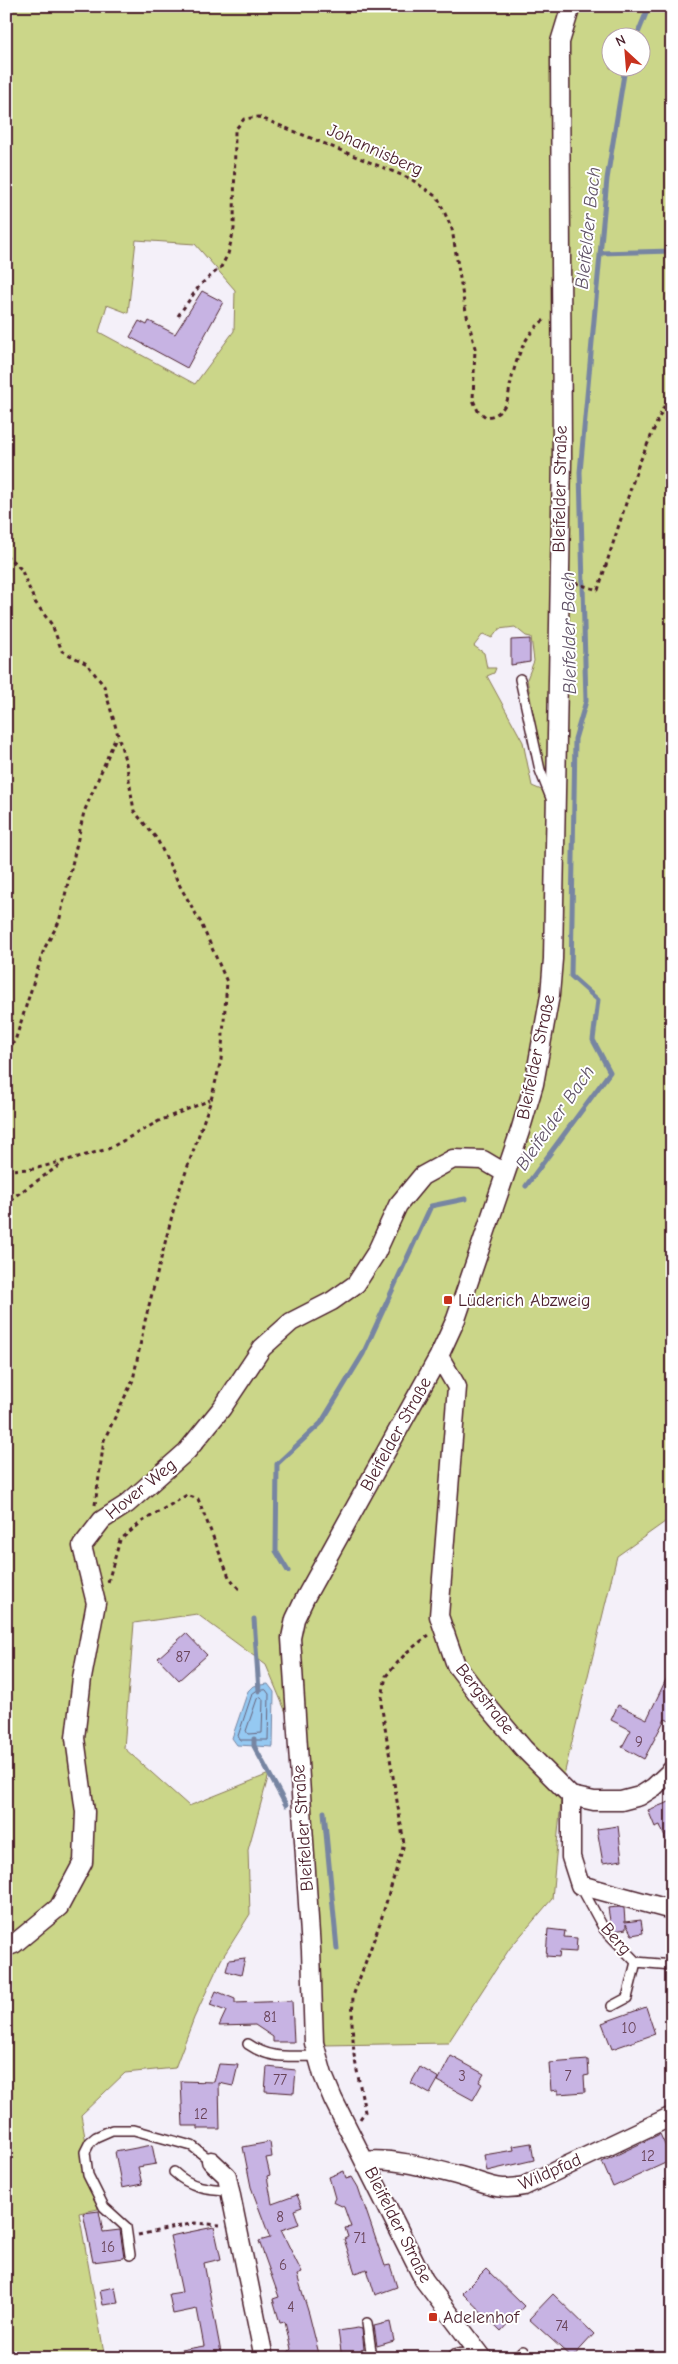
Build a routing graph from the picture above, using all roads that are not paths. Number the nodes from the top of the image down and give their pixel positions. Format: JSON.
{"nodes":[{"id":1,"x":572,"y":6,"type":"edge"},
{"id":2,"x":520,"y":679,"type":"dead end"},
{"id":3,"x":556,"y":812,"type":"junction"},
{"id":4,"x":505,"y":1173,"type":"junction"},
{"id":5,"x":439,"y":1356,"type":"junction"},
{"id":6,"x":672,"y":1770,"type":"edge"},
{"id":7,"x":571,"y":1796,"type":"junction"},
{"id":8,"x":580,"y":1885,"type":"junction"},
{"id":9,"x":672,"y":1910,"type":"edge"},
{"id":10,"x":6,"y":1947,"type":"edge"},
{"id":11,"x":636,"y":1962,"type":"junction"},
{"id":12,"x":672,"y":1965,"type":"edge"},
{"id":13,"x":612,"y":2006,"type":"dead end"},
{"id":14,"x":248,"y":2044,"type":"dead end"},
{"id":15,"x":317,"y":2056,"type":"junction"},
{"id":16,"x":672,"y":2116,"type":"edge"},
{"id":17,"x":211,"y":2161,"type":"joint"},
{"id":18,"x":364,"y":2161,"type":"junction"},
{"id":19,"x":174,"y":2172,"type":"dead end"},
{"id":20,"x":230,"y":2190,"type":"junction"},
{"id":21,"x":130,"y":2255,"type":"dead end"},
{"id":22,"x":367,"y":2323,"type":"dead end"},
{"id":23,"x":523,"y":2351,"type":"dead end"},
{"id":24,"x":482,"y":2357,"type":"edge"},
{"id":25,"x":264,"y":2358,"type":"edge"},
{"id":26,"x":372,"y":2358,"type":"edge"},
{"id":27,"x":457,"y":2358,"type":"edge"},
{"id":28,"x":516,"y":2358,"type":"edge"}],
"edges":[{"from":1,"to":3,"type":"street","name":"Bleifelder Straße"},
{"from":2,"to":3,"type":"lane"},
{"from":3,"to":4,"type":"street","name":"Bleifelder Straße"},
{"from":4,"to":5,"type":"street","name":"Bleifelder Straße"},
{"from":4,"to":10,"type":"street","name":"Hover Weg"},
{"from":5,"to":7,"type":"street","name":"Bergstraße"},
{"from":5,"to":15,"type":"street","name":"Bleifelder Straße"},
{"from":6,"to":7,"type":"street"},
{"from":7,"to":8,"type":"street","name":"Berg"},
{"from":8,"to":9,"type":"street","name":"Berg"},
{"from":8,"to":11,"type":"lane","name":"Berg"},
{"from":11,"to":12,"type":"lane","name":"Berg"},
{"from":11,"to":13,"type":"lane"},
{"from":14,"to":15,"type":"lane"},
{"from":15,"to":18,"type":"street","name":"Bleifelder Straße"},
{"from":16,"to":18,"type":"street","name":"Wildpfad"},
{"from":17,"to":20,"type":"street"},
{"from":17,"to":21,"type":"lane"},
{"from":18,"to":24,"type":"street","name":"Bleifelder Straße"},
{"from":19,"to":20,"type":"lane"},
{"from":20,"to":25,"type":"street"},
{"from":22,"to":26,"type":"lane"},
{"from":23,"to":28,"type":"lane"},
{"from":24,"to":27,"type":"street"}]}
